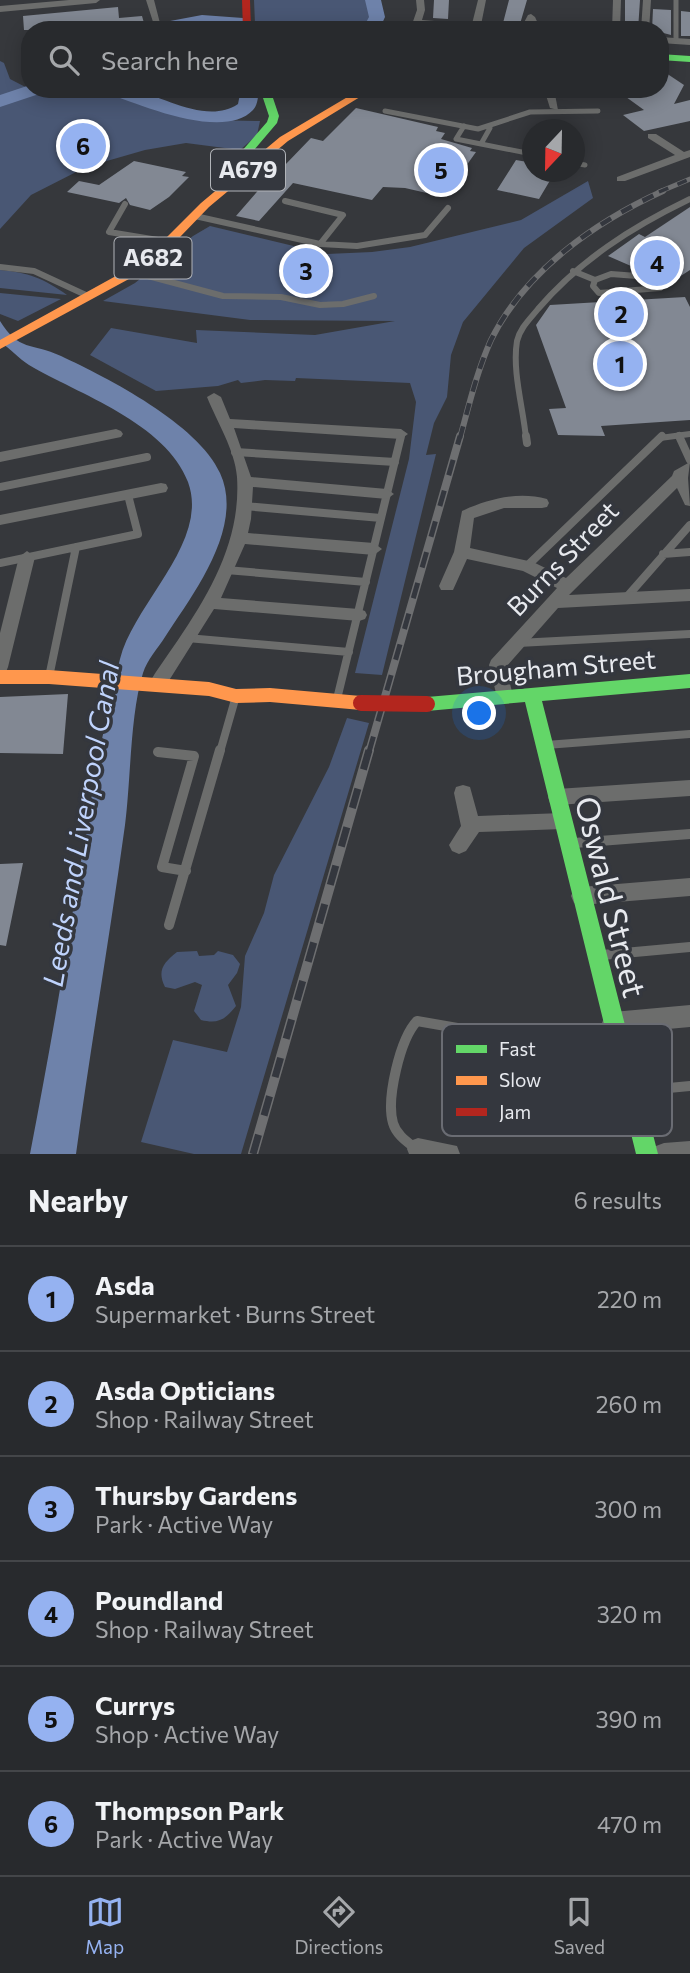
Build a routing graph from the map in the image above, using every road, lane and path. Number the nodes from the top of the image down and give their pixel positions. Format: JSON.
{"nodes":[{"id":1,"x":96,"y":0,"type":"edge"},
{"id":2,"x":150,"y":0,"type":"edge"},
{"id":3,"x":234,"y":0,"type":"edge"},
{"id":4,"x":246,"y":0,"type":"edge"},
{"id":5,"x":420,"y":0,"type":"edge"},
{"id":6,"x":482,"y":0,"type":"edge"},
{"id":7,"x":617,"y":0,"type":"edge"},
{"id":8,"x":647,"y":0,"type":"edge"},
{"id":9,"x":676,"y":0,"type":"edge"},
{"id":10,"x":0,"y":9,"type":"edge"},
{"id":11,"x":154,"y":21,"type":"edge"},
{"id":12,"x":240,"y":21,"type":"edge"},
{"id":13,"x":242,"y":21,"type":"edge"},
{"id":14,"x":416,"y":21,"type":"edge"},
{"id":15,"x":477,"y":21,"type":"edge"},
{"id":16,"x":528,"y":21,"type":"edge"},
{"id":17,"x":534,"y":21,"type":"edge"},
{"id":18,"x":616,"y":21,"type":"edge"},
{"id":19,"x":646,"y":21,"type":"edge"},
{"id":20,"x":669,"y":41,"type":"edge"},
{"id":21,"x":676,"y":41,"type":"junction"},
{"id":22,"x":690,"y":42,"type":"edge"},
{"id":23,"x":669,"y":51,"type":"edge"},
{"id":24,"x":690,"y":53,"type":"edge"},
{"id":25,"x":669,"y":58,"type":"edge"},
{"id":26,"x":690,"y":59,"type":"edge"},
{"id":27,"x":268,"y":98,"type":"edge"},
{"id":28,"x":279,"y":98,"type":"edge"},
{"id":29,"x":337,"y":98,"type":"edge"},
{"id":30,"x":352,"y":98,"type":"edge"},
{"id":31,"x":552,"y":98,"type":"edge"},
{"id":32,"x":555,"y":108,"type":"junction"},
{"id":33,"x":385,"y":111,"type":"dead end"},
{"id":34,"x":598,"y":111,"type":"dead end"},
{"id":35,"x":274,"y":116,"type":"junction"},
{"id":36,"x":464,"y":126,"type":"junction"},
{"id":37,"x":490,"y":128,"type":"junction"},
{"id":38,"x":290,"y":129,"type":"junction"},
{"id":39,"x":652,"y":136,"type":"dead end"},
{"id":40,"x":481,"y":144,"type":"junction"},
{"id":41,"x":522,"y":152,"type":"edge"},
{"id":42,"x":687,"y":154,"type":"edge"},
{"id":43,"x":621,"y":179,"type":"dead end"},
{"id":44,"x":690,"y":199,"type":"edge"},
{"id":45,"x":285,"y":201,"type":"dead end"},
{"id":46,"x":125,"y":204,"type":"dead end"},
{"id":47,"x":204,"y":205,"type":"junction"},
{"id":48,"x":448,"y":208,"type":"dead end"},
{"id":49,"x":170,"y":242,"type":"junction"},
{"id":50,"x":320,"y":244,"type":"junction"},
{"id":51,"x":0,"y":267,"type":"edge"},
{"id":52,"x":573,"y":271,"type":"junction"},
{"id":53,"x":133,"y":272,"type":"junction"},
{"id":54,"x":595,"y":280,"type":"junction"},
{"id":55,"x":374,"y":296,"type":"dead end"},
{"id":56,"x":88,"y":299,"type":"junction"},
{"id":57,"x":0,"y":345,"type":"edge"},
{"id":58,"x":214,"y":397,"type":"dead end"},
{"id":59,"x":224,"y":423,"type":"junction"},
{"id":60,"x":116,"y":434,"type":"dead end"},
{"id":61,"x":401,"y":434,"type":"joint"},
{"id":62,"x":690,"y":434,"type":"edge"},
{"id":63,"x":679,"y":435,"type":"junction"},
{"id":64,"x":527,"y":443,"type":"dead end"},
{"id":65,"x":235,"y":452,"type":"junction"},
{"id":66,"x":0,"y":457,"type":"edge"},
{"id":67,"x":147,"y":457,"type":"dead end"},
{"id":68,"x":690,"y":460,"type":"edge"},
{"id":69,"x":395,"y":462,"type":"junction"},
{"id":70,"x":685,"y":471,"type":"edge"},
{"id":71,"x":243,"y":481,"type":"junction"},
{"id":72,"x":0,"y":487,"type":"edge"},
{"id":73,"x":161,"y":488,"type":"dead end"},
{"id":74,"x":387,"y":494,"type":"junction"},
{"id":75,"x":128,"y":495,"type":"junction"},
{"id":76,"x":689,"y":495,"type":"edge"},
{"id":77,"x":542,"y":503,"type":"dead end"},
{"id":78,"x":244,"y":506,"type":"junction"},
{"id":79,"x":381,"y":518,"type":"junction"},
{"id":80,"x":0,"y":520,"type":"edge"},
{"id":81,"x":690,"y":525,"type":"edge"},
{"id":82,"x":239,"y":538,"type":"junction"},
{"id":83,"x":76,"y":547,"type":"junction"},
{"id":84,"x":374,"y":550,"type":"junction"},
{"id":85,"x":462,"y":552,"type":"junction"},
{"id":86,"x":690,"y":552,"type":"edge"},
{"id":87,"x":663,"y":554,"type":"junction"},
{"id":88,"x":27,"y":557,"type":"junction"},
{"id":89,"x":0,"y":563,"type":"edge"},
{"id":90,"x":527,"y":566,"type":"junction"},
{"id":91,"x":226,"y":570,"type":"junction"},
{"id":92,"x":366,"y":582,"type":"junction"},
{"id":93,"x":447,"y":586,"type":"dead end"},
{"id":94,"x":568,"y":586,"type":"junction"},
{"id":95,"x":690,"y":595,"type":"edge"},
{"id":96,"x":625,"y":599,"type":"junction"},
{"id":97,"x":553,"y":602,"type":"junction"},
{"id":98,"x":211,"y":603,"type":"junction"},
{"id":99,"x":359,"y":615,"type":"junction"},
{"id":100,"x":690,"y":634,"type":"edge"},
{"id":101,"x":187,"y":638,"type":"junction"},
{"id":102,"x":517,"y":643,"type":"junction"},
{"id":103,"x":349,"y":652,"type":"junction"},
{"id":104,"x":0,"y":667,"type":"edge"},
{"id":105,"x":0,"y":677,"type":"edge"},
{"id":106,"x":49,"y":677,"type":"junction"},
{"id":107,"x":690,"y":681,"type":"edge"},
{"id":108,"x":153,"y":685,"type":"junction"},
{"id":109,"x":530,"y":693,"type":"junction"},
{"id":110,"x":236,"y":696,"type":"junction"},
{"id":111,"x":504,"y":696,"type":"junction"},
{"id":112,"x":336,"y":702,"type":"junction"},
{"id":113,"x":690,"y":734,"type":"edge"},
{"id":114,"x":543,"y":745,"type":"junction"},
{"id":115,"x":159,"y":752,"type":"dead end"},
{"id":116,"x":690,"y":788,"type":"edge"},
{"id":117,"x":463,"y":793,"type":"dead end"},
{"id":118,"x":557,"y":797,"type":"junction"},
{"id":119,"x":563,"y":821,"type":"junction"},
{"id":120,"x":471,"y":827,"type":"junction"},
{"id":121,"x":690,"y":834,"type":"edge"},
{"id":122,"x":568,"y":844,"type":"junction"},
{"id":123,"x":459,"y":845,"type":"dead end"},
{"id":124,"x":186,"y":871,"type":"junction"},
{"id":125,"x":690,"y":887,"type":"edge"},
{"id":126,"x":581,"y":896,"type":"junction"},
{"id":127,"x":169,"y":925,"type":"dead end"},
{"id":128,"x":690,"y":947,"type":"edge"},
{"id":129,"x":596,"y":956,"type":"junction"},
{"id":130,"x":690,"y":1016,"type":"edge"},
{"id":131,"x":613,"y":1023,"type":"joint"},
{"id":132,"x":442,"y":1025,"type":"edge"},
{"id":133,"x":690,"y":1086,"type":"edge"},
{"id":134,"x":672,"y":1088,"type":"edge"},
{"id":135,"x":642,"y":1136,"type":"edge"},
{"id":136,"x":418,"y":1149,"type":"joint"},
{"id":137,"x":690,"y":1152,"type":"edge"},
{"id":138,"x":449,"y":1154,"type":"edge"},
{"id":139,"x":647,"y":1154,"type":"edge"},
{"id":140,"x":664,"y":1154,"type":"edge"}],
"edges":[{"from":1,"to":10,"type":"street"},
{"from":2,"to":11,"type":"street"},
{"from":3,"to":12,"type":"main road"},
{"from":4,"to":13,"type":"main road"},
{"from":5,"to":14,"type":"street"},
{"from":6,"to":15,"type":"street"},
{"from":7,"to":18,"type":"street"},
{"from":8,"to":19,"type":"street"},
{"from":9,"to":21,"type":"lane"},
{"from":16,"to":17,"type":"street"},
{"from":20,"to":21,"type":"street"},
{"from":21,"to":22,"type":"street"},
{"from":23,"to":24,"type":"main road"},
{"from":25,"to":26,"type":"main road"},
{"from":27,"to":35,"type":"main road"},
{"from":28,"to":38,"type":"main road"},
{"from":29,"to":38,"type":"main road","number":"A679"},
{"from":30,"to":38,"type":"main road","number":"A679"},
{"from":31,"to":32,"type":"street"},
{"from":32,"to":34,"type":"lane"},
{"from":32,"to":37,"type":"lane"},
{"from":33,"to":36,"type":"lane"},
{"from":35,"to":38,"type":"main road"},
{"from":35,"to":47,"type":"main road","number":"A682"},
{"from":36,"to":37,"type":"lane"},
{"from":36,"to":40,"type":"lane"},
{"from":37,"to":40,"type":"lane"},
{"from":38,"to":47,"type":"main road","number":"A679"},
{"from":39,"to":42,"type":"street"},
{"from":40,"to":41,"type":"lane"},
{"from":42,"to":43,"type":"street"},
{"from":44,"to":52,"type":"lane"},
{"from":45,"to":50,"type":"lane"},
{"from":46,"to":49,"type":"lane"},
{"from":47,"to":49,"type":"main road","number":"A682"},
{"from":47,"to":50,"type":"lane"},
{"from":48,"to":50,"type":"lane"},
{"from":49,"to":53,"type":"main road","number":"A682"},
{"from":51,"to":56,"type":"lane"},
{"from":52,"to":54,"type":"lane"},
{"from":52,"to":64,"type":"lane"},
{"from":53,"to":55,"type":"lane"},
{"from":53,"to":56,"type":"main road","number":"A682"},
{"from":54,"to":54,"type":"lane"},
{"from":56,"to":57,"type":"main road","number":"A682"},
{"from":58,"to":59,"type":"street"},
{"from":59,"to":61,"type":"street"},
{"from":59,"to":65,"type":"street"},
{"from":60,"to":66,"type":"street"},
{"from":61,"to":69,"type":"lane"},
{"from":62,"to":63,"type":"lane"},
{"from":63,"to":68,"type":"lane"},
{"from":63,"to":90,"type":"lane"},
{"from":65,"to":69,"type":"lane"},
{"from":65,"to":71,"type":"street"},
{"from":67,"to":72,"type":"lane"},
{"from":69,"to":74,"type":"lane"},
{"from":70,"to":76,"type":"street"},
{"from":70,"to":94,"type":"street","name":"Burns Street"},
{"from":71,"to":74,"type":"street"},
{"from":71,"to":78,"type":"street"},
{"from":73,"to":75,"type":"street"},
{"from":74,"to":79,"type":"lane"},
{"from":75,"to":80,"type":"street"},
{"from":75,"to":83,"type":"lane"},
{"from":77,"to":85,"type":"street"},
{"from":78,"to":79,"type":"lane"},
{"from":78,"to":82,"type":"street"},
{"from":79,"to":84,"type":"lane"},
{"from":81,"to":87,"type":"lane"},
{"from":82,"to":84,"type":"street"},
{"from":82,"to":91,"type":"street"},
{"from":83,"to":88,"type":"lane"},
{"from":83,"to":106,"type":"lane"},
{"from":84,"to":92,"type":"lane"},
{"from":85,"to":90,"type":"street"},
{"from":85,"to":93,"type":"street"},
{"from":86,"to":87,"type":"lane"},
{"from":87,"to":96,"type":"lane"},
{"from":88,"to":89,"type":"lane"},
{"from":88,"to":104,"type":"street"},
{"from":90,"to":94,"type":"street"},
{"from":91,"to":92,"type":"lane"},
{"from":91,"to":98,"type":"street"},
{"from":92,"to":99,"type":"lane"},
{"from":94,"to":97,"type":"street","name":"Burns Street"},
{"from":95,"to":96,"type":"street"},
{"from":96,"to":97,"type":"street"},
{"from":97,"to":102,"type":"street","name":"Burns Street"},
{"from":98,"to":99,"type":"street"},
{"from":98,"to":101,"type":"street"},
{"from":99,"to":103,"type":"lane"},
{"from":100,"to":102,"type":"lane"},
{"from":101,"to":103,"type":"lane"},
{"from":101,"to":108,"type":"street"},
{"from":102,"to":111,"type":"street","name":"Burns Street"},
{"from":103,"to":112,"type":"lane"},
{"from":105,"to":106,"type":"main road","name":"Brougham Street"},
{"from":106,"to":108,"type":"main road","name":"Brougham Street"},
{"from":107,"to":109,"type":"main road","name":"Brougham Street"},
{"from":108,"to":110,"type":"main road","name":"Brougham Street"},
{"from":109,"to":111,"type":"main road","name":"Brougham Street"},
{"from":109,"to":114,"type":"main road","name":"Oswald Street"},
{"from":110,"to":112,"type":"main road","name":"Brougham Street"},
{"from":110,"to":124,"type":"lane"},
{"from":111,"to":112,"type":"main road","name":"Brougham Street","bridge":true},
{"from":113,"to":114,"type":"lane"},
{"from":114,"to":118,"type":"main road","name":"Oswald Street"},
{"from":115,"to":124,"type":"lane"},
{"from":116,"to":118,"type":"street"},
{"from":117,"to":120,"type":"street"},
{"from":118,"to":119,"type":"main road","name":"Oswald Street"},
{"from":119,"to":120,"type":"street"},
{"from":119,"to":122,"type":"main road","name":"Oswald Street"},
{"from":120,"to":123,"type":"street"},
{"from":121,"to":122,"type":"lane"},
{"from":122,"to":126,"type":"main road","name":"Oswald Street"},
{"from":124,"to":127,"type":"lane"},
{"from":125,"to":126,"type":"street"},
{"from":126,"to":129,"type":"main road","name":"Oswald Street"},
{"from":128,"to":129,"type":"lane"},
{"from":129,"to":131,"type":"main road","name":"Oswald Street"},
{"from":130,"to":131,"type":"street"},
{"from":132,"to":136,"type":"lane"},
{"from":133,"to":134,"type":"lane"},
{"from":135,"to":139,"type":"main road","name":"Oswald Street"},
{"from":136,"to":138,"type":"street"},
{"from":137,"to":140,"type":"street"}]}
